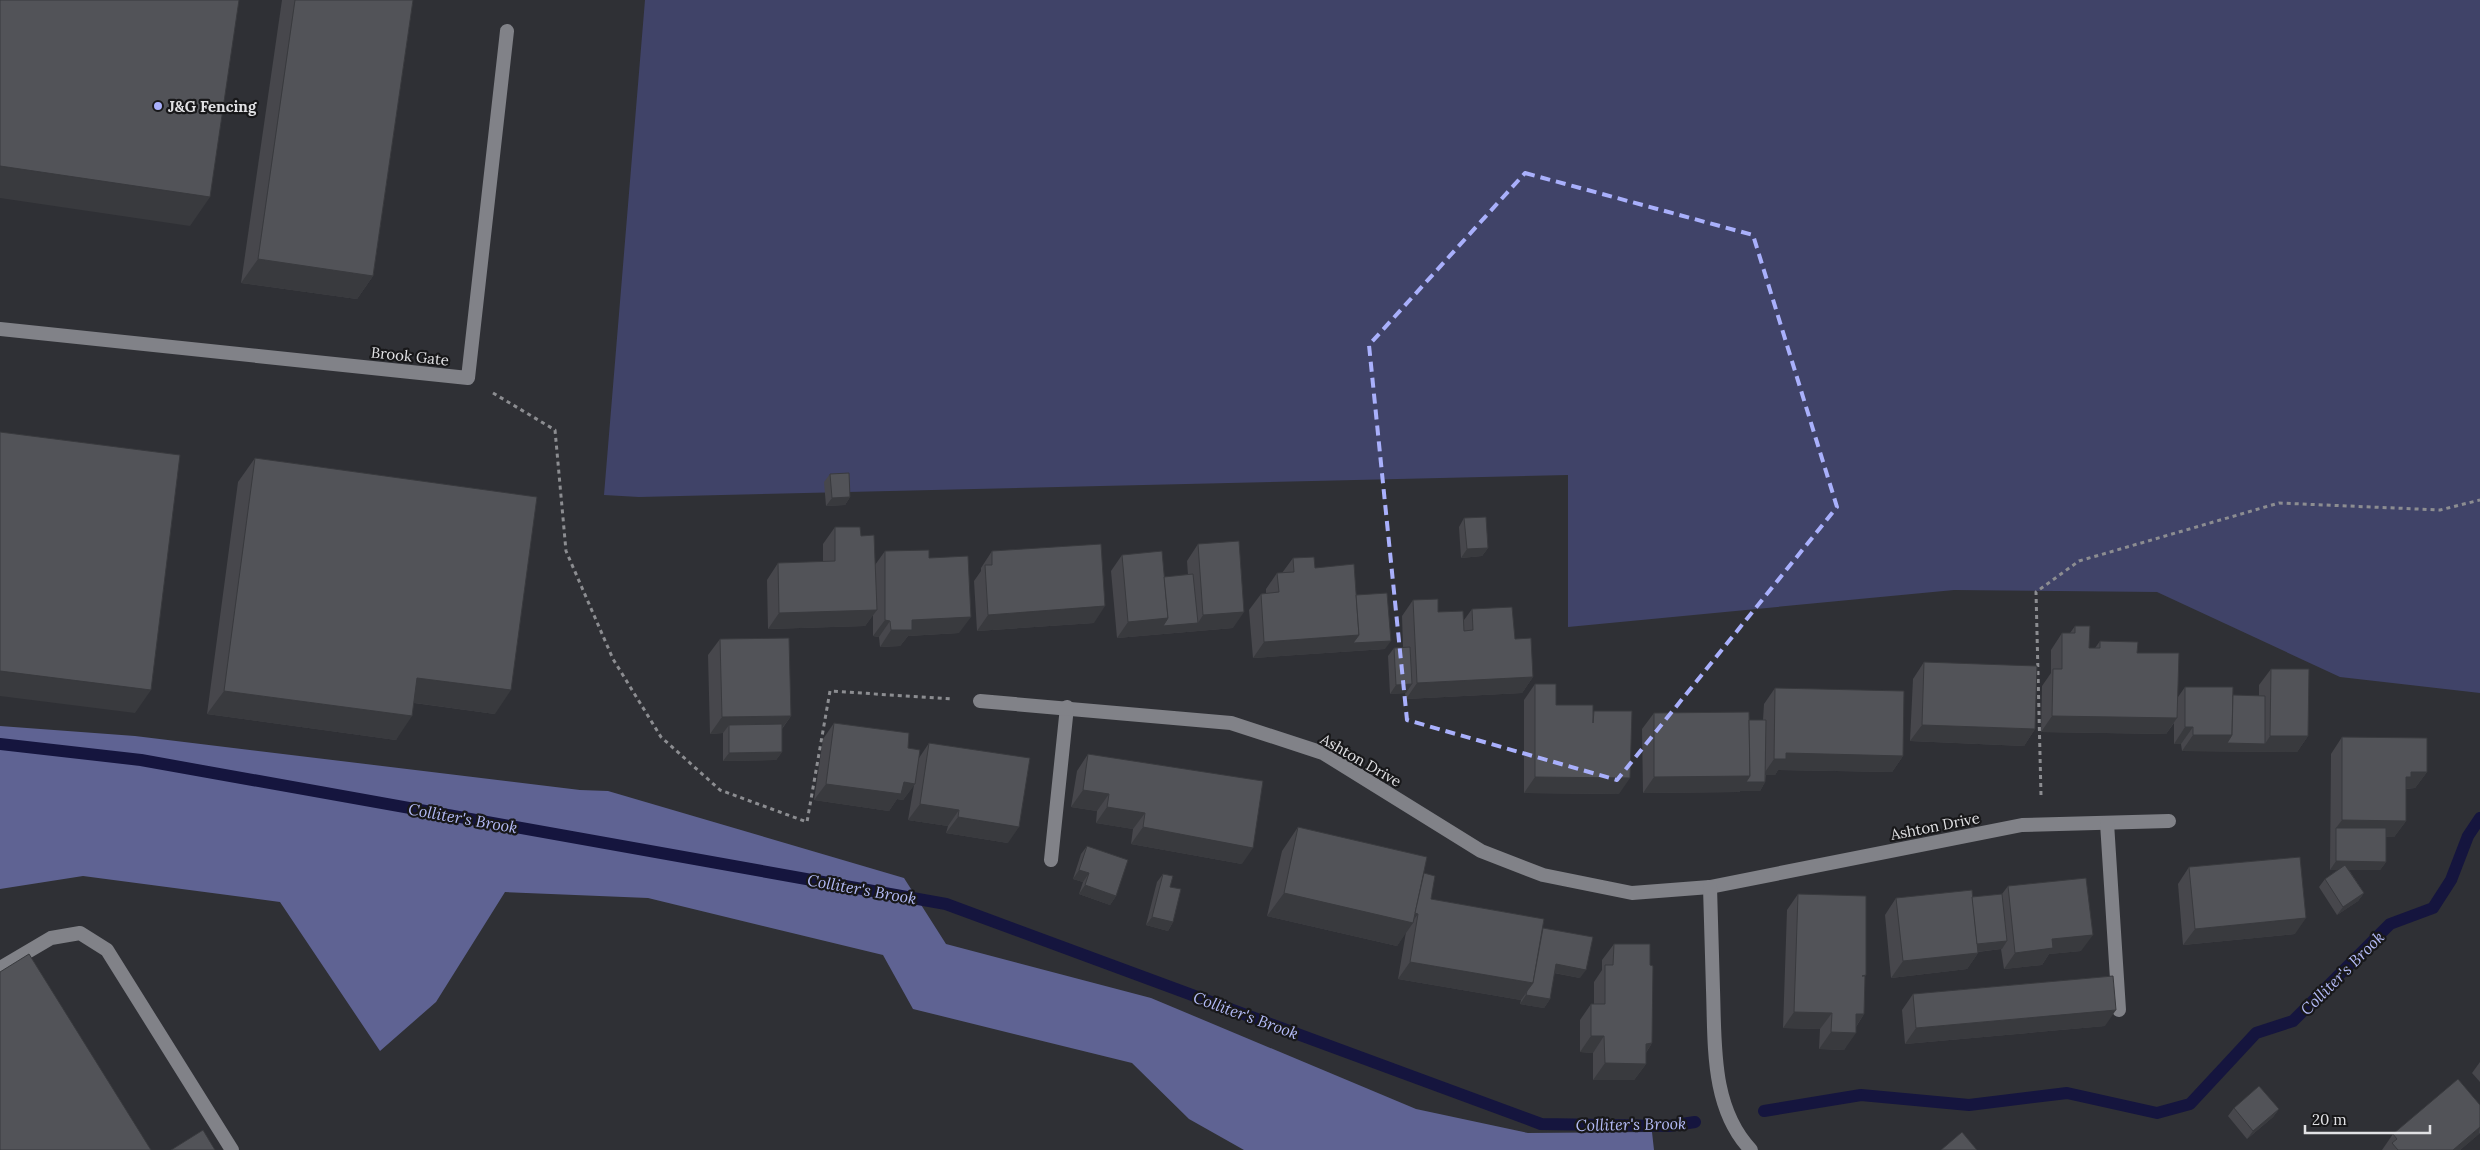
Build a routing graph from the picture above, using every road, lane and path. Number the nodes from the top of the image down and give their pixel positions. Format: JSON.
{"nodes":[{"id":1,"x":507,"y":31,"type":"dead end"},
{"id":2,"x":0,"y":329,"type":"edge"},
{"id":3,"x":468,"y":378,"type":"junction"},
{"id":4,"x":2480,"y":500,"type":"edge"},
{"id":5,"x":980,"y":701,"type":"joint"},
{"id":6,"x":1067,"y":707,"type":"junction"},
{"id":7,"x":2169,"y":821,"type":"dead end"},
{"id":8,"x":2042,"y":823,"type":"junction"},
{"id":9,"x":2107,"y":823,"type":"junction"},
{"id":10,"x":1051,"y":860,"type":"dead end"},
{"id":11,"x":1710,"y":887,"type":"junction"},
{"id":12,"x":0,"y":968,"type":"edge"},
{"id":13,"x":2119,"y":1010,"type":"dead end"},
{"id":14,"x":232,"y":1150,"type":"edge"},
{"id":15,"x":1751,"y":1150,"type":"edge"}],
"edges":[{"from":1,"to":3,"type":"street","name":"Brook Gate"},
{"from":2,"to":3,"type":"street","name":"Brook Gate"},
{"from":3,"to":5,"type":"path"},
{"from":4,"to":8,"type":"path"},
{"from":5,"to":6,"type":"street","name":"Ashton Drive"},
{"from":6,"to":10,"type":"street"},
{"from":6,"to":11,"type":"street","name":"Ashton Drive"},
{"from":7,"to":9,"type":"street","name":"Ashton Drive"},
{"from":8,"to":9,"type":"street","name":"Ashton Drive"},
{"from":8,"to":11,"type":"street","name":"Ashton Drive"},
{"from":9,"to":13,"type":"street"},
{"from":11,"to":15,"type":"street"},
{"from":12,"to":14,"type":"street"}]}
